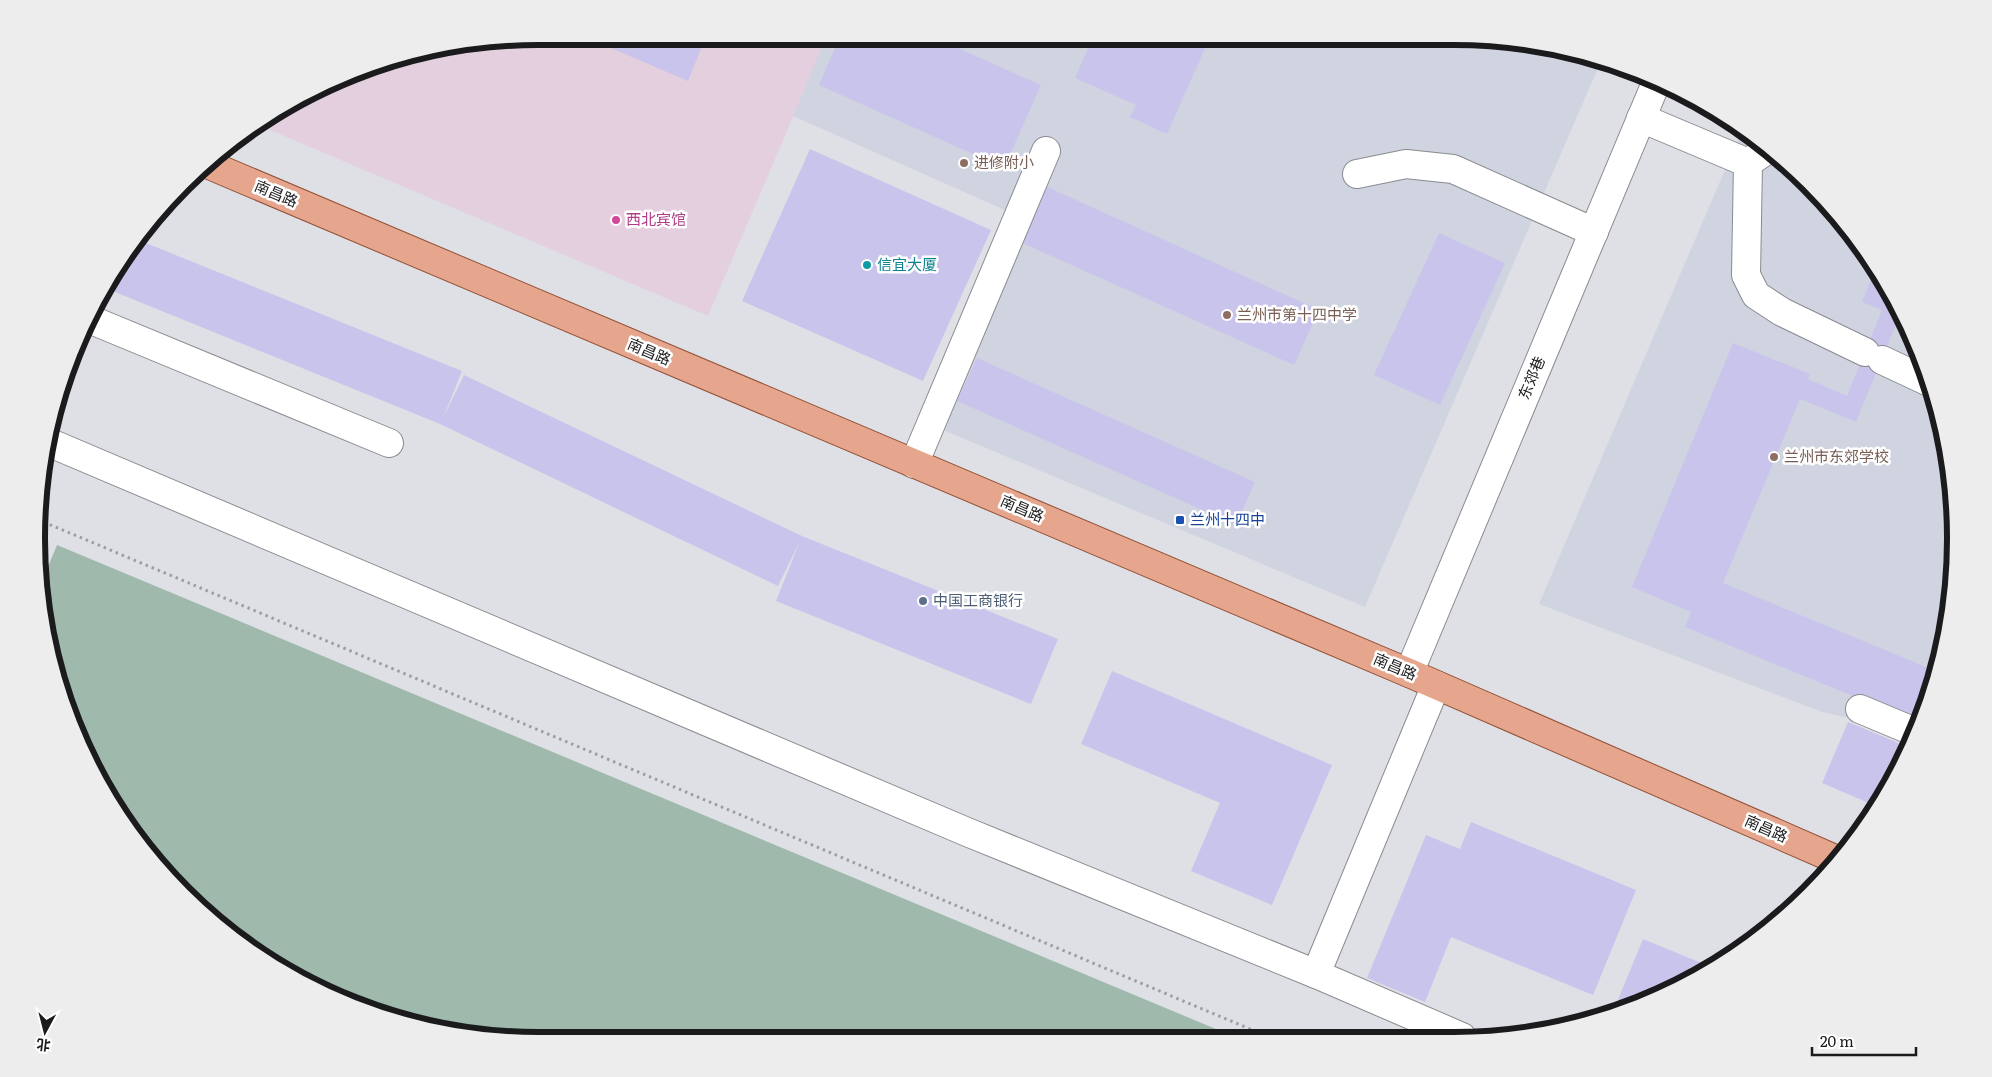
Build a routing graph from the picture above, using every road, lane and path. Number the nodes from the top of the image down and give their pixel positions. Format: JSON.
{"nodes":[{"id":1,"x":1654,"y":88,"type":"edge"},
{"id":2,"x":1641,"y":118,"type":"junction"},
{"id":3,"x":1046,"y":151,"type":"dead end"},
{"id":4,"x":1758,"y":156,"type":"edge"},
{"id":5,"x":213,"y":167,"type":"edge"},
{"id":6,"x":1357,"y":174,"type":"dead end"},
{"id":7,"x":1594,"y":232,"type":"junction"},
{"id":8,"x":95,"y":322,"type":"edge"},
{"id":9,"x":1920,"y":378,"type":"edge"},
{"id":10,"x":54,"y":444,"type":"edge"},
{"id":11,"x":389,"y":444,"type":"dead end"},
{"id":12,"x":914,"y":464,"type":"junction"},
{"id":13,"x":45,"y":524,"type":"edge"},
{"id":14,"x":1409,"y":673,"type":"junction"},
{"id":15,"x":1436,"y":685,"type":"junction"},
{"id":16,"x":1860,"y":709,"type":"dead end"},
{"id":17,"x":1908,"y":729,"type":"edge"},
{"id":18,"x":1831,"y":857,"type":"edge"},
{"id":19,"x":1316,"y":974,"type":"junction"},
{"id":20,"x":1257,"y":1032,"type":"edge"},
{"id":21,"x":1450,"y":1032,"type":"edge"}],
"edges":[{"from":1,"to":2,"type":"street","name":"东郊巷"},
{"from":2,"to":4,"type":"street"},
{"from":2,"to":7,"type":"street","name":"东郊巷"},
{"from":3,"to":12,"type":"street"},
{"from":4,"to":9,"type":"street"},
{"from":5,"to":12,"type":"main road","name":"南昌路"},
{"from":6,"to":7,"type":"street"},
{"from":7,"to":14,"type":"street","name":"东郊巷"},
{"from":8,"to":11,"type":"street"},
{"from":10,"to":19,"type":"street"},
{"from":12,"to":14,"type":"main road","name":"南昌路"},
{"from":13,"to":20,"type":"path"},
{"from":14,"to":15,"type":"main road","name":"南昌路"},
{"from":15,"to":18,"type":"main road","name":"南昌路"},
{"from":15,"to":19,"type":"street"},
{"from":16,"to":17,"type":"street"},
{"from":19,"to":21,"type":"street"}]}
